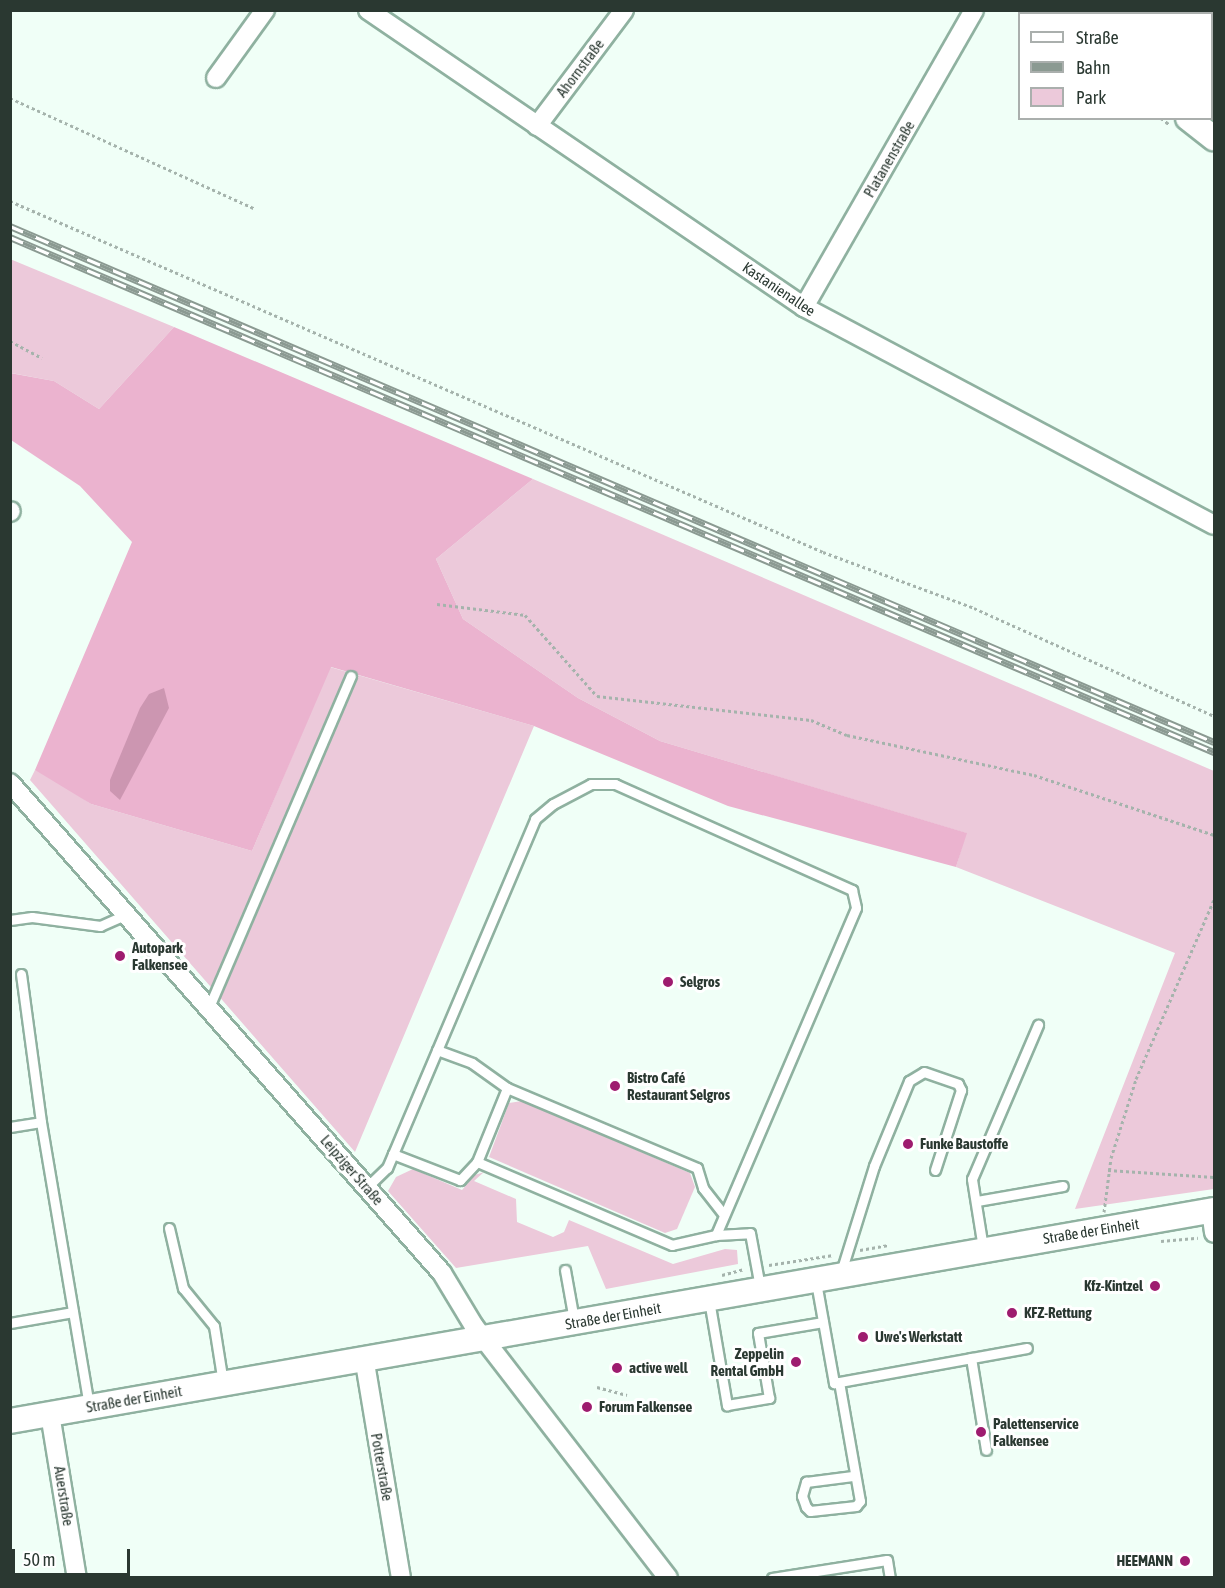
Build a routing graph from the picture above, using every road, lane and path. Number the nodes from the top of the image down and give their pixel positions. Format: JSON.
{"nodes":[{"id":1,"x":265,"y":10,"type":"edge"},
{"id":2,"x":368,"y":10,"type":"edge"},
{"id":3,"x":624,"y":10,"type":"edge"},
{"id":4,"x":974,"y":10,"type":"edge"},
{"id":5,"x":216,"y":78,"type":"dead end"},
{"id":6,"x":10,"y":98,"type":"edge"},
{"id":7,"x":1191,"y":120,"type":"edge"},
{"id":8,"x":537,"y":126,"type":"junction"},
{"id":9,"x":1215,"y":138,"type":"edge"},
{"id":10,"x":10,"y":201,"type":"edge"},
{"id":11,"x":254,"y":208,"type":"dead end"},
{"id":12,"x":804,"y":307,"type":"junction"},
{"id":13,"x":10,"y":341,"type":"edge"},
{"id":14,"x":42,"y":358,"type":"dead end"},
{"id":15,"x":1215,"y":525,"type":"edge"},
{"id":16,"x":437,"y":604,"type":"dead end"},
{"id":17,"x":351,"y":676,"type":"dead end"},
{"id":18,"x":1215,"y":716,"type":"edge"},
{"id":19,"x":10,"y":783,"type":"edge"},
{"id":20,"x":1215,"y":835,"type":"edge"},
{"id":21,"x":1215,"y":900,"type":"edge"},
{"id":22,"x":127,"y":914,"type":"junction"},
{"id":23,"x":10,"y":920,"type":"edge"},
{"id":24,"x":21,"y":974,"type":"dead end"},
{"id":25,"x":209,"y":1007,"type":"junction"},
{"id":26,"x":1038,"y":1025,"type":"dead end"},
{"id":27,"x":437,"y":1050,"type":"junction"},
{"id":28,"x":507,"y":1088,"type":"junction"},
{"id":29,"x":41,"y":1122,"type":"junction"},
{"id":30,"x":10,"y":1127,"type":"edge"},
{"id":31,"x":393,"y":1154,"type":"junction"},
{"id":32,"x":477,"y":1162,"type":"junction"},
{"id":33,"x":935,"y":1170,"type":"dead end"},
{"id":34,"x":1108,"y":1170,"type":"junction"},
{"id":35,"x":1215,"y":1177,"type":"edge"},
{"id":36,"x":1063,"y":1186,"type":"dead end"},
{"id":37,"x":367,"y":1187,"type":"junction"},
{"id":38,"x":976,"y":1202,"type":"junction"},
{"id":39,"x":724,"y":1215,"type":"junction"},
{"id":40,"x":1211,"y":1223,"type":"edge"},
{"id":41,"x":169,"y":1228,"type":"dead end"},
{"id":42,"x":1106,"y":1228,"type":"junction"},
{"id":43,"x":716,"y":1234,"type":"junction"},
{"id":44,"x":1161,"y":1241,"type":"dead end"},
{"id":45,"x":983,"y":1248,"type":"junction"},
{"id":46,"x":565,"y":1270,"type":"dead end"},
{"id":47,"x":841,"y":1272,"type":"junction"},
{"id":48,"x":815,"y":1276,"type":"junction"},
{"id":49,"x":760,"y":1287,"type":"junction"},
{"id":50,"x":709,"y":1297,"type":"junction"},
{"id":51,"x":73,"y":1312,"type":"junction"},
{"id":52,"x":823,"y":1322,"type":"junction"},
{"id":53,"x":10,"y":1323,"type":"edge"},
{"id":54,"x":574,"y":1323,"type":"junction"},
{"id":55,"x":485,"y":1338,"type":"junction"},
{"id":56,"x":1027,"y":1348,"type":"dead end"},
{"id":57,"x":364,"y":1357,"type":"junction"},
{"id":58,"x":971,"y":1358,"type":"junction"},
{"id":59,"x":839,"y":1382,"type":"junction"},
{"id":60,"x":223,"y":1383,"type":"junction"},
{"id":61,"x":597,"y":1387,"type":"dead end"},
{"id":62,"x":627,"y":1395,"type":"dead end"},
{"id":63,"x":90,"y":1407,"type":"junction"},
{"id":64,"x":50,"y":1414,"type":"junction"},
{"id":65,"x":10,"y":1421,"type":"edge"},
{"id":66,"x":986,"y":1450,"type":"dead end"},
{"id":67,"x":853,"y":1476,"type":"junction"},
{"id":68,"x":77,"y":1578,"type":"edge"},
{"id":69,"x":401,"y":1578,"type":"edge"},
{"id":70,"x":668,"y":1578,"type":"edge"},
{"id":71,"x":772,"y":1578,"type":"edge"},
{"id":72,"x":890,"y":1578,"type":"edge"}],
"edges":[{"from":1,"to":5,"type":"street"},
{"from":2,"to":8,"type":"street","name":"Kastanienallee"},
{"from":3,"to":8,"type":"street","name":"Ahornstraße"},
{"from":4,"to":12,"type":"street","name":"Platanenstraße"},
{"from":6,"to":11,"type":"path"},
{"from":7,"to":9,"type":"street"},
{"from":8,"to":12,"type":"street","name":"Kastanienallee"},
{"from":10,"to":18,"type":"path"},
{"from":12,"to":15,"type":"street","name":"Kastanienallee"},
{"from":13,"to":14,"type":"path"},
{"from":16,"to":20,"type":"path"},
{"from":17,"to":25,"type":"lane"},
{"from":19,"to":22,"type":"street","name":"Leipziger Straße"},
{"from":21,"to":34,"type":"path"},
{"from":22,"to":23,"type":"lane"},
{"from":22,"to":25,"type":"street","name":"Leipziger Straße"},
{"from":24,"to":29,"type":"lane"},
{"from":25,"to":37,"type":"street","name":"Leipziger Straße"},
{"from":26,"to":38,"type":"lane"},
{"from":27,"to":28,"type":"lane"},
{"from":27,"to":31,"type":"lane"},
{"from":27,"to":39,"type":"lane"},
{"from":28,"to":32,"type":"lane"},
{"from":28,"to":39,"type":"lane"},
{"from":29,"to":30,"type":"lane"},
{"from":29,"to":51,"type":"lane"},
{"from":31,"to":32,"type":"lane"},
{"from":31,"to":37,"type":"lane"},
{"from":32,"to":43,"type":"lane"},
{"from":33,"to":47,"type":"lane"},
{"from":34,"to":35,"type":"path"},
{"from":34,"to":42,"type":"path"},
{"from":36,"to":38,"type":"lane"},
{"from":37,"to":55,"type":"street","name":"Leipziger Straße"},
{"from":38,"to":45,"type":"lane"},
{"from":39,"to":43,"type":"lane"},
{"from":40,"to":42,"type":"street","name":"Straße der Einheit"},
{"from":40,"to":44,"type":"path"},
{"from":41,"to":60,"type":"lane"},
{"from":42,"to":45,"type":"street","name":"Straße der Einheit"},
{"from":43,"to":49,"type":"lane"},
{"from":45,"to":47,"type":"street","name":"Straße der Einheit"},
{"from":46,"to":54,"type":"lane"},
{"from":47,"to":48,"type":"street","name":"Straße der Einheit"},
{"from":48,"to":49,"type":"street","name":"Straße der Einheit"},
{"from":48,"to":52,"type":"lane"},
{"from":49,"to":50,"type":"street","name":"Straße der Einheit"},
{"from":50,"to":52,"type":"lane"},
{"from":50,"to":54,"type":"street","name":"Straße der Einheit"},
{"from":51,"to":53,"type":"lane"},
{"from":51,"to":63,"type":"lane"},
{"from":52,"to":59,"type":"lane"},
{"from":54,"to":55,"type":"street","name":"Straße der Einheit"},
{"from":55,"to":57,"type":"street","name":"Straße der Einheit"},
{"from":55,"to":70,"type":"street","name":"Leipziger Straße"},
{"from":56,"to":58,"type":"lane"},
{"from":57,"to":60,"type":"street","name":"Straße der Einheit"},
{"from":57,"to":69,"type":"street","name":"Potterstraße"},
{"from":58,"to":59,"type":"lane"},
{"from":58,"to":66,"type":"lane"},
{"from":59,"to":67,"type":"lane"},
{"from":60,"to":63,"type":"street","name":"Straße der Einheit"},
{"from":61,"to":62,"type":"path"},
{"from":63,"to":64,"type":"street","name":"Straße der Einheit"},
{"from":64,"to":65,"type":"street","name":"Straße der Einheit"},
{"from":64,"to":68,"type":"street","name":"Auerstraße"},
{"from":67,"to":67,"type":"lane"},
{"from":71,"to":72,"type":"lane"}]}
